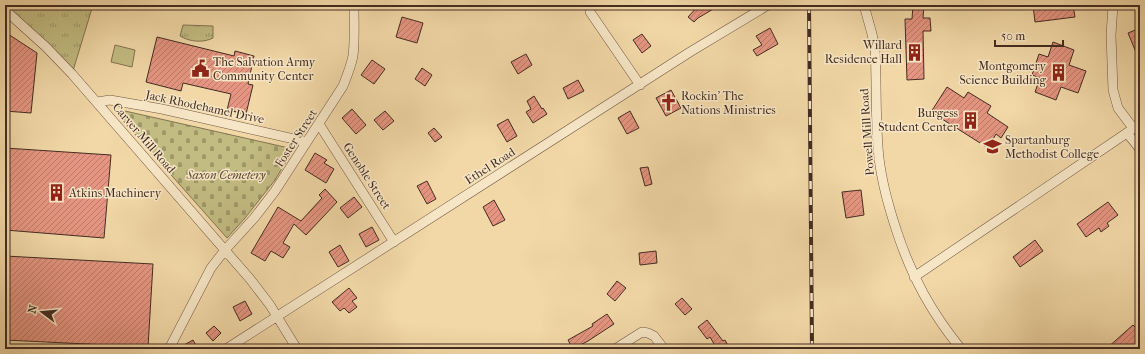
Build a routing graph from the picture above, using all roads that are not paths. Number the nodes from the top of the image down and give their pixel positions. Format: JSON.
{"nodes":[{"id":1,"x":354,"y":5,"type":"edge"},
{"id":2,"x":768,"y":5,"type":"edge"},
{"id":3,"x":864,"y":5,"type":"edge"},
{"id":4,"x":1113,"y":5,"type":"edge"},
{"id":5,"x":5,"y":10,"type":"edge"},
{"id":6,"x":590,"y":12,"type":"dead end"},
{"id":7,"x":640,"y":85,"type":"junction"},
{"id":8,"x":97,"y":102,"type":"junction"},
{"id":9,"x":319,"y":124,"type":"junction"},
{"id":10,"x":1133,"y":129,"type":"edge"},
{"id":11,"x":307,"y":142,"type":"junction"},
{"id":12,"x":1140,"y":149,"type":"edge"},
{"id":13,"x":394,"y":242,"type":"junction"},
{"id":14,"x":225,"y":250,"type":"junction"},
{"id":15,"x":914,"y":277,"type":"junction"},
{"id":16,"x":278,"y":316,"type":"junction"},
{"id":17,"x":169,"y":349,"type":"edge"},
{"id":18,"x":226,"y":349,"type":"edge"},
{"id":19,"x":297,"y":349,"type":"edge"},
{"id":20,"x":615,"y":349,"type":"edge"},
{"id":21,"x":664,"y":349,"type":"edge"},
{"id":22,"x":961,"y":349,"type":"edge"}],
"edges":[{"from":1,"to":9,"type":"street","name":"Foster Street"},
{"from":2,"to":7,"type":"street","name":"Ethel Road"},
{"from":3,"to":15,"type":"street","name":"Powell Mill Road"},
{"from":4,"to":10,"type":"street"},
{"from":5,"to":8,"type":"street","name":"Carver Mill Road"},
{"from":6,"to":7,"type":"street"},
{"from":7,"to":13,"type":"street","name":"Ethel Road"},
{"from":8,"to":11,"type":"street","name":"Jack Rhodehamel Drive"},
{"from":8,"to":14,"type":"street","name":"Carver Mill Road"},
{"from":9,"to":11,"type":"street","name":"Foster Street"},
{"from":9,"to":13,"type":"street","name":"Genoble Street"},
{"from":10,"to":12,"type":"street"},
{"from":10,"to":15,"type":"street"},
{"from":11,"to":14,"type":"street","name":"Foster Street"},
{"from":13,"to":16,"type":"street","name":"Ethel Road"},
{"from":14,"to":16,"type":"street","name":"Carver Mill Road"},
{"from":14,"to":17,"type":"street","name":"Foster Street"},
{"from":15,"to":22,"type":"street","name":"Powell Mill Road"},
{"from":16,"to":18,"type":"street","name":"Ethel Road"},
{"from":16,"to":19,"type":"street","name":"Carver Mill Road"},
{"from":20,"to":21,"type":"street"}]}
